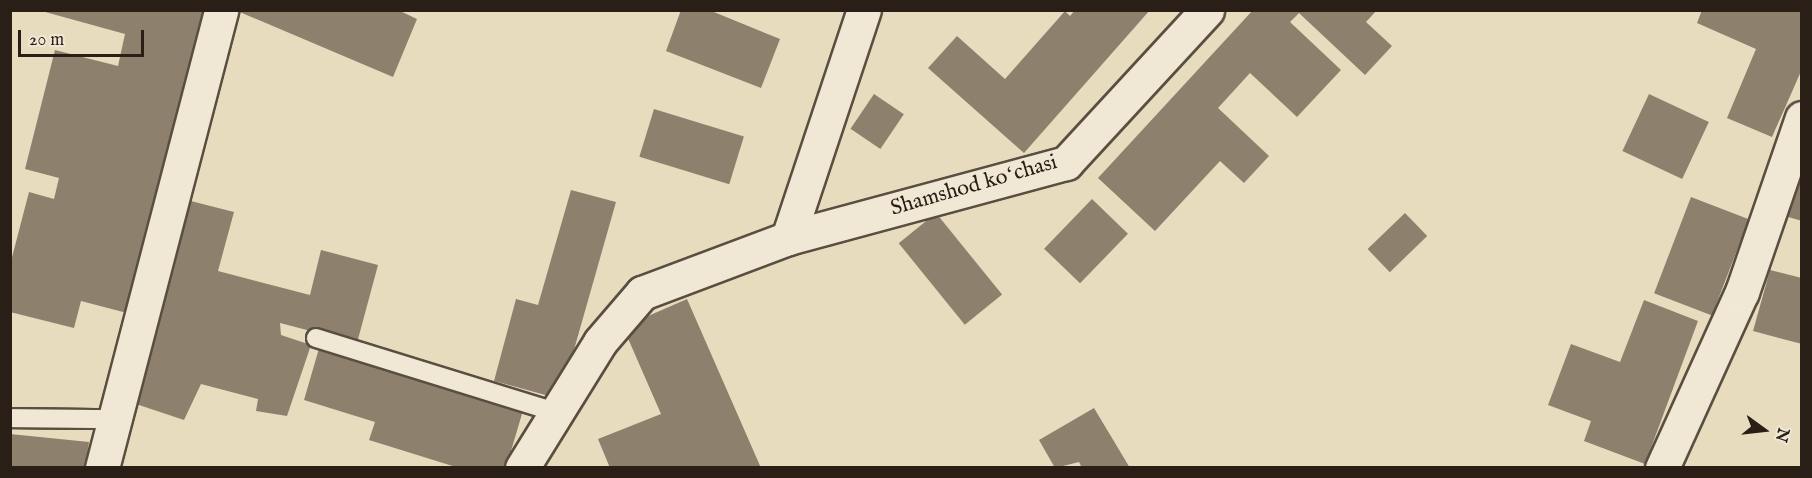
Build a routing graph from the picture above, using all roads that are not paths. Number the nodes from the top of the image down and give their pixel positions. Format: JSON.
{"nodes":[{"id":1,"x":221,"y":10,"type":"edge"},
{"id":2,"x":864,"y":10,"type":"edge"},
{"id":3,"x":1207,"y":10,"type":"edge"},
{"id":4,"x":1802,"y":118,"type":"edge"},
{"id":5,"x":788,"y":237,"type":"junction"},
{"id":6,"x":316,"y":338,"type":"dead end"},
{"id":7,"x":555,"y":412,"type":"junction"},
{"id":8,"x":10,"y":418,"type":"edge"},
{"id":9,"x":111,"y":418,"type":"junction"},
{"id":10,"x":102,"y":468,"type":"edge"},
{"id":11,"x":522,"y":468,"type":"edge"},
{"id":12,"x":1662,"y":468,"type":"edge"}],
"edges":[{"from":1,"to":9,"type":"street"},
{"from":2,"to":5,"type":"street"},
{"from":3,"to":5,"type":"street","name":"Shamshod koʻchasi"},
{"from":4,"to":12,"type":"street"},
{"from":5,"to":7,"type":"street","name":"Shamshod koʻchasi"},
{"from":6,"to":7,"type":"lane"},
{"from":7,"to":11,"type":"street","name":"Shamshod koʻchasi"},
{"from":8,"to":9,"type":"lane"},
{"from":9,"to":10,"type":"street"}]}
